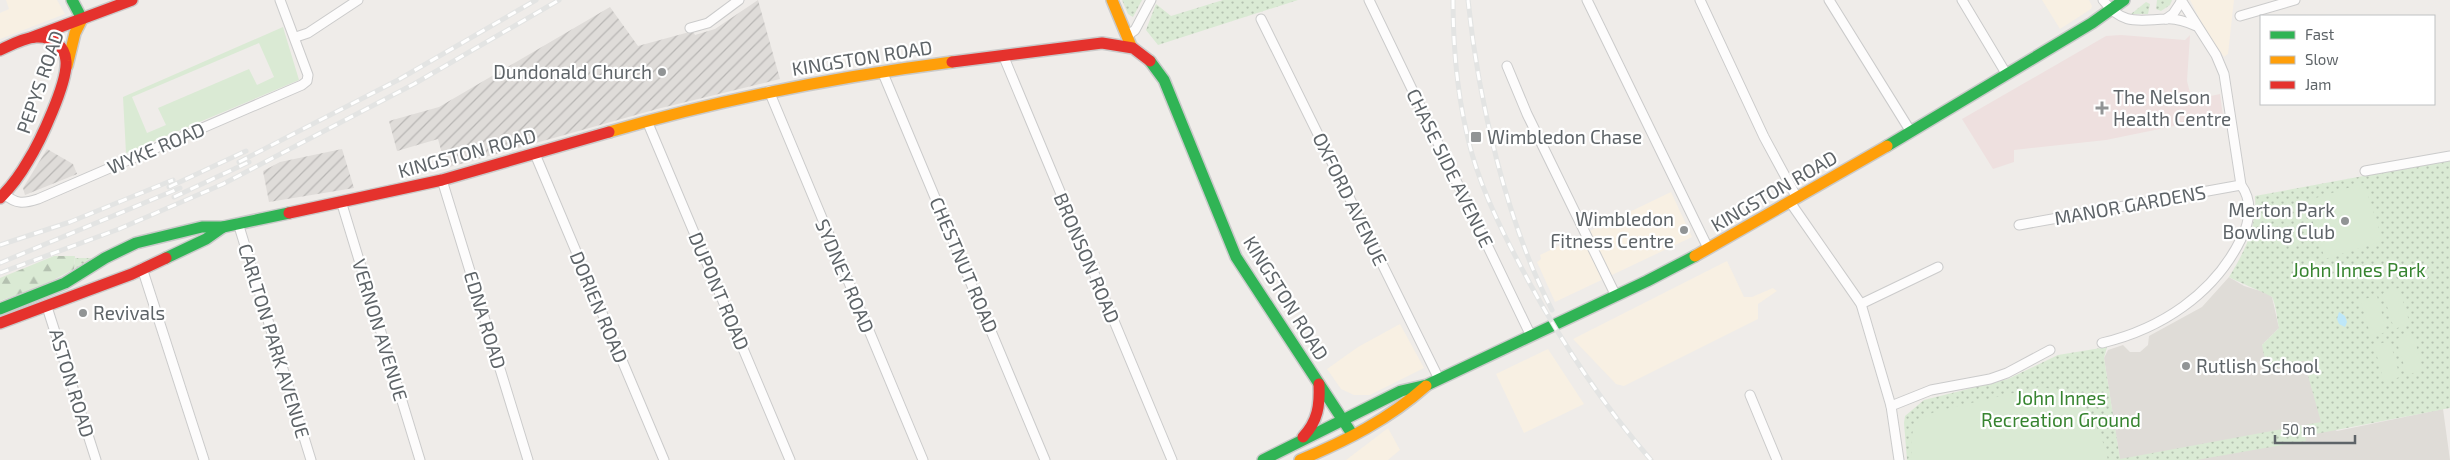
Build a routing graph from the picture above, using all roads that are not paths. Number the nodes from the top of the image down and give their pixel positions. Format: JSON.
{"nodes":[{"id":1,"x":72,"y":0,"type":"edge"},
{"id":2,"x":132,"y":0,"type":"edge"},
{"id":3,"x":280,"y":0,"type":"edge"},
{"id":4,"x":358,"y":0,"type":"edge"},
{"id":5,"x":739,"y":0,"type":"edge"},
{"id":6,"x":1112,"y":0,"type":"edge"},
{"id":7,"x":1151,"y":0,"type":"edge"},
{"id":8,"x":1369,"y":0,"type":"edge"},
{"id":9,"x":1587,"y":0,"type":"edge"},
{"id":10,"x":1700,"y":0,"type":"edge"},
{"id":11,"x":1829,"y":0,"type":"edge"},
{"id":12,"x":1962,"y":0,"type":"edge"},
{"id":13,"x":2104,"y":0,"type":"edge"},
{"id":14,"x":2124,"y":0,"type":"edge"},
{"id":15,"x":2295,"y":0,"type":"edge"},
{"id":16,"x":2181,"y":1,"type":"edge"},
{"id":17,"x":2111,"y":10,"type":"junction"},
{"id":18,"x":2240,"y":16,"type":"dead end"},
{"id":19,"x":82,"y":19,"type":"junction"},
{"id":20,"x":1261,"y":19,"type":"dead end"},
{"id":21,"x":2166,"y":19,"type":"junction"},
{"id":22,"x":2196,"y":26,"type":"junction"},
{"id":23,"x":690,"y":28,"type":"dead end"},
{"id":24,"x":33,"y":37,"type":"junction"},
{"id":25,"x":296,"y":37,"type":"junction"},
{"id":26,"x":1130,"y":40,"type":"junction"},
{"id":27,"x":0,"y":50,"type":"edge"},
{"id":28,"x":1003,"y":55,"type":"junction"},
{"id":29,"x":67,"y":66,"type":"junction"},
{"id":30,"x":1507,"y":66,"type":"dead end"},
{"id":31,"x":882,"y":70,"type":"junction"},
{"id":32,"x":2007,"y":75,"type":"junction"},
{"id":33,"x":769,"y":91,"type":"junction"},
{"id":34,"x":647,"y":121,"type":"junction"},
{"id":35,"x":1911,"y":132,"type":"junction"},
{"id":36,"x":535,"y":154,"type":"junction"},
{"id":37,"x":2450,"y":156,"type":"edge"},
{"id":38,"x":2365,"y":171,"type":"dead end"},
{"id":39,"x":442,"y":180,"type":"junction"},
{"id":40,"x":2242,"y":185,"type":"junction"},
{"id":41,"x":2,"y":196,"type":"edge"},
{"id":42,"x":1794,"y":200,"type":"junction"},
{"id":43,"x":341,"y":201,"type":"junction"},
{"id":44,"x":238,"y":223,"type":"junction"},
{"id":45,"x":2019,"y":225,"type":"dead end"},
{"id":46,"x":222,"y":227,"type":"junction"},
{"id":47,"x":159,"y":237,"type":"junction"},
{"id":48,"x":1708,"y":248,"type":"junction"},
{"id":49,"x":120,"y":251,"type":"junction"},
{"id":50,"x":165,"y":258,"type":"junction"},
{"id":51,"x":1938,"y":267,"type":"dead end"},
{"id":52,"x":140,"y":270,"type":"junction"},
{"id":53,"x":1616,"y":296,"type":"junction"},
{"id":54,"x":1861,"y":304,"type":"junction"},
{"id":55,"x":47,"y":307,"type":"junction"},
{"id":56,"x":0,"y":309,"type":"edge"},
{"id":57,"x":0,"y":323,"type":"edge"},
{"id":58,"x":1531,"y":336,"type":"junction"},
{"id":59,"x":2102,"y":343,"type":"dead end"},
{"id":60,"x":2050,"y":350,"type":"dead end"},
{"id":61,"x":1439,"y":380,"type":"junction"},
{"id":62,"x":1319,"y":384,"type":"junction"},
{"id":63,"x":1426,"y":385,"type":"junction"},
{"id":64,"x":1750,"y":395,"type":"dead end"},
{"id":65,"x":1891,"y":406,"type":"junction"},
{"id":66,"x":1343,"y":421,"type":"junction"},
{"id":67,"x":1352,"y":434,"type":"junction"},
{"id":68,"x":1301,"y":440,"type":"junction"},
{"id":69,"x":1896,"y":459,"type":"edge"},
{"id":70,"x":96,"y":460,"type":"edge"},
{"id":71,"x":204,"y":460,"type":"edge"},
{"id":72,"x":311,"y":460,"type":"edge"},
{"id":73,"x":420,"y":460,"type":"edge"},
{"id":74,"x":528,"y":460,"type":"edge"},
{"id":75,"x":664,"y":460,"type":"edge"},
{"id":76,"x":790,"y":460,"type":"edge"},
{"id":77,"x":923,"y":460,"type":"edge"},
{"id":78,"x":1045,"y":460,"type":"edge"},
{"id":79,"x":1172,"y":460,"type":"edge"},
{"id":80,"x":1263,"y":460,"type":"edge"},
{"id":81,"x":1301,"y":460,"type":"edge"},
{"id":82,"x":1777,"y":460,"type":"edge"}],
"edges":[{"from":1,"to":19,"type":"main road","name":"PEPYS ROAD"},
{"from":2,"to":19,"type":"main road"},
{"from":3,"to":25,"type":"street"},
{"from":4,"to":25,"type":"street"},
{"from":5,"to":23,"type":"street"},
{"from":6,"to":26,"type":"main road"},
{"from":7,"to":26,"type":"street"},
{"from":8,"to":58,"type":"street","name":"CHASE SIDE AVENUE"},
{"from":9,"to":48,"type":"street"},
{"from":10,"to":42,"type":"street"},
{"from":11,"to":35,"type":"street"},
{"from":12,"to":32,"type":"street"},
{"from":13,"to":17,"type":"street"},
{"from":14,"to":17,"type":"main road","name":"KINGSTON ROAD"},
{"from":15,"to":18,"type":"street"},
{"from":16,"to":21,"type":"street"},
{"from":16,"to":22,"type":"street"},
{"from":17,"to":21,"type":"street"},
{"from":17,"to":32,"type":"main road","name":"KINGSTON ROAD"},
{"from":19,"to":24,"type":"main road"},
{"from":19,"to":29,"type":"main road","name":"PEPYS ROAD"},
{"from":20,"to":61,"type":"street","name":"OXFORD AVENUE"},
{"from":21,"to":22,"type":"street"},
{"from":22,"to":40,"type":"street"},
{"from":24,"to":27,"type":"main road"},
{"from":24,"to":29,"type":"main road"},
{"from":25,"to":41,"type":"street","name":"WYKE ROAD"},
{"from":26,"to":28,"type":"main road","name":"KINGSTON ROAD"},
{"from":26,"to":62,"type":"main road","name":"KINGSTON ROAD"},
{"from":28,"to":31,"type":"main road","name":"KINGSTON ROAD"},
{"from":28,"to":79,"type":"street","name":"BRONSON ROAD"},
{"from":29,"to":41,"type":"main road","name":"PEPYS ROAD"},
{"from":30,"to":53,"type":"street"},
{"from":31,"to":33,"type":"main road","name":"KINGSTON ROAD"},
{"from":31,"to":78,"type":"street","name":"CHESTNUT ROAD"},
{"from":32,"to":35,"type":"main road","name":"KINGSTON ROAD"},
{"from":33,"to":34,"type":"main road","name":"KINGSTON ROAD"},
{"from":33,"to":77,"type":"street","name":"SYDNEY ROAD"},
{"from":34,"to":36,"type":"main road","name":"KINGSTON ROAD"},
{"from":34,"to":76,"type":"street","name":"DUPONT ROAD"},
{"from":35,"to":42,"type":"main road","name":"KINGSTON ROAD"},
{"from":36,"to":39,"type":"main road","name":"KINGSTON ROAD"},
{"from":36,"to":75,"type":"street","name":"DORIEN ROAD"},
{"from":37,"to":38,"type":"street"},
{"from":39,"to":43,"type":"main road","name":"KINGSTON ROAD"},
{"from":39,"to":74,"type":"street","name":"EDNA ROAD"},
{"from":40,"to":45,"type":"street","name":"MANOR GARDENS"},
{"from":40,"to":59,"type":"street"},
{"from":42,"to":48,"type":"main road","name":"KINGSTON ROAD"},
{"from":42,"to":54,"type":"street"},
{"from":43,"to":44,"type":"main road","name":"KINGSTON ROAD"},
{"from":43,"to":73,"type":"street","name":"VERNON AVENUE"},
{"from":44,"to":46,"type":"main road","name":"KINGSTON ROAD"},
{"from":44,"to":72,"type":"street","name":"CARLTON PARK AVENUE"},
{"from":46,"to":47,"type":"main road","name":"KINGSTON ROAD"},
{"from":46,"to":50,"type":"main road","name":"KINGSTON ROAD"},
{"from":47,"to":49,"type":"main road","name":"KINGSTON ROAD"},
{"from":47,"to":50,"type":"main road"},
{"from":48,"to":53,"type":"main road","name":"KINGSTON ROAD"},
{"from":49,"to":52,"type":"main road"},
{"from":49,"to":56,"type":"main road","name":"KINGSTON ROAD"},
{"from":50,"to":52,"type":"main road","name":"KINGSTON ROAD"},
{"from":51,"to":54,"type":"street"},
{"from":52,"to":55,"type":"main road","name":"KINGSTON ROAD"},
{"from":52,"to":71,"type":"street"},
{"from":53,"to":58,"type":"main road","name":"KINGSTON ROAD"},
{"from":54,"to":65,"type":"street"},
{"from":55,"to":57,"type":"main road","name":"KINGSTON ROAD"},
{"from":55,"to":70,"type":"street","name":"ASTON ROAD"},
{"from":58,"to":61,"type":"main road","name":"KINGSTON ROAD"},
{"from":60,"to":65,"type":"street"},
{"from":61,"to":63,"type":"main road","name":"KINGSTON ROAD"},
{"from":62,"to":66,"type":"main road","name":"KINGSTON ROAD"},
{"from":62,"to":68,"type":"main road","name":"KINGSTON ROAD"},
{"from":63,"to":66,"type":"main road","name":"KINGSTON ROAD"},
{"from":63,"to":67,"type":"main road","name":"KINGSTON ROAD"},
{"from":64,"to":82,"type":"street"},
{"from":65,"to":69,"type":"street"},
{"from":66,"to":67,"type":"main road","name":"KINGSTON ROAD"},
{"from":66,"to":68,"type":"main road"},
{"from":67,"to":81,"type":"main road"},
{"from":68,"to":80,"type":"main road"}]}
